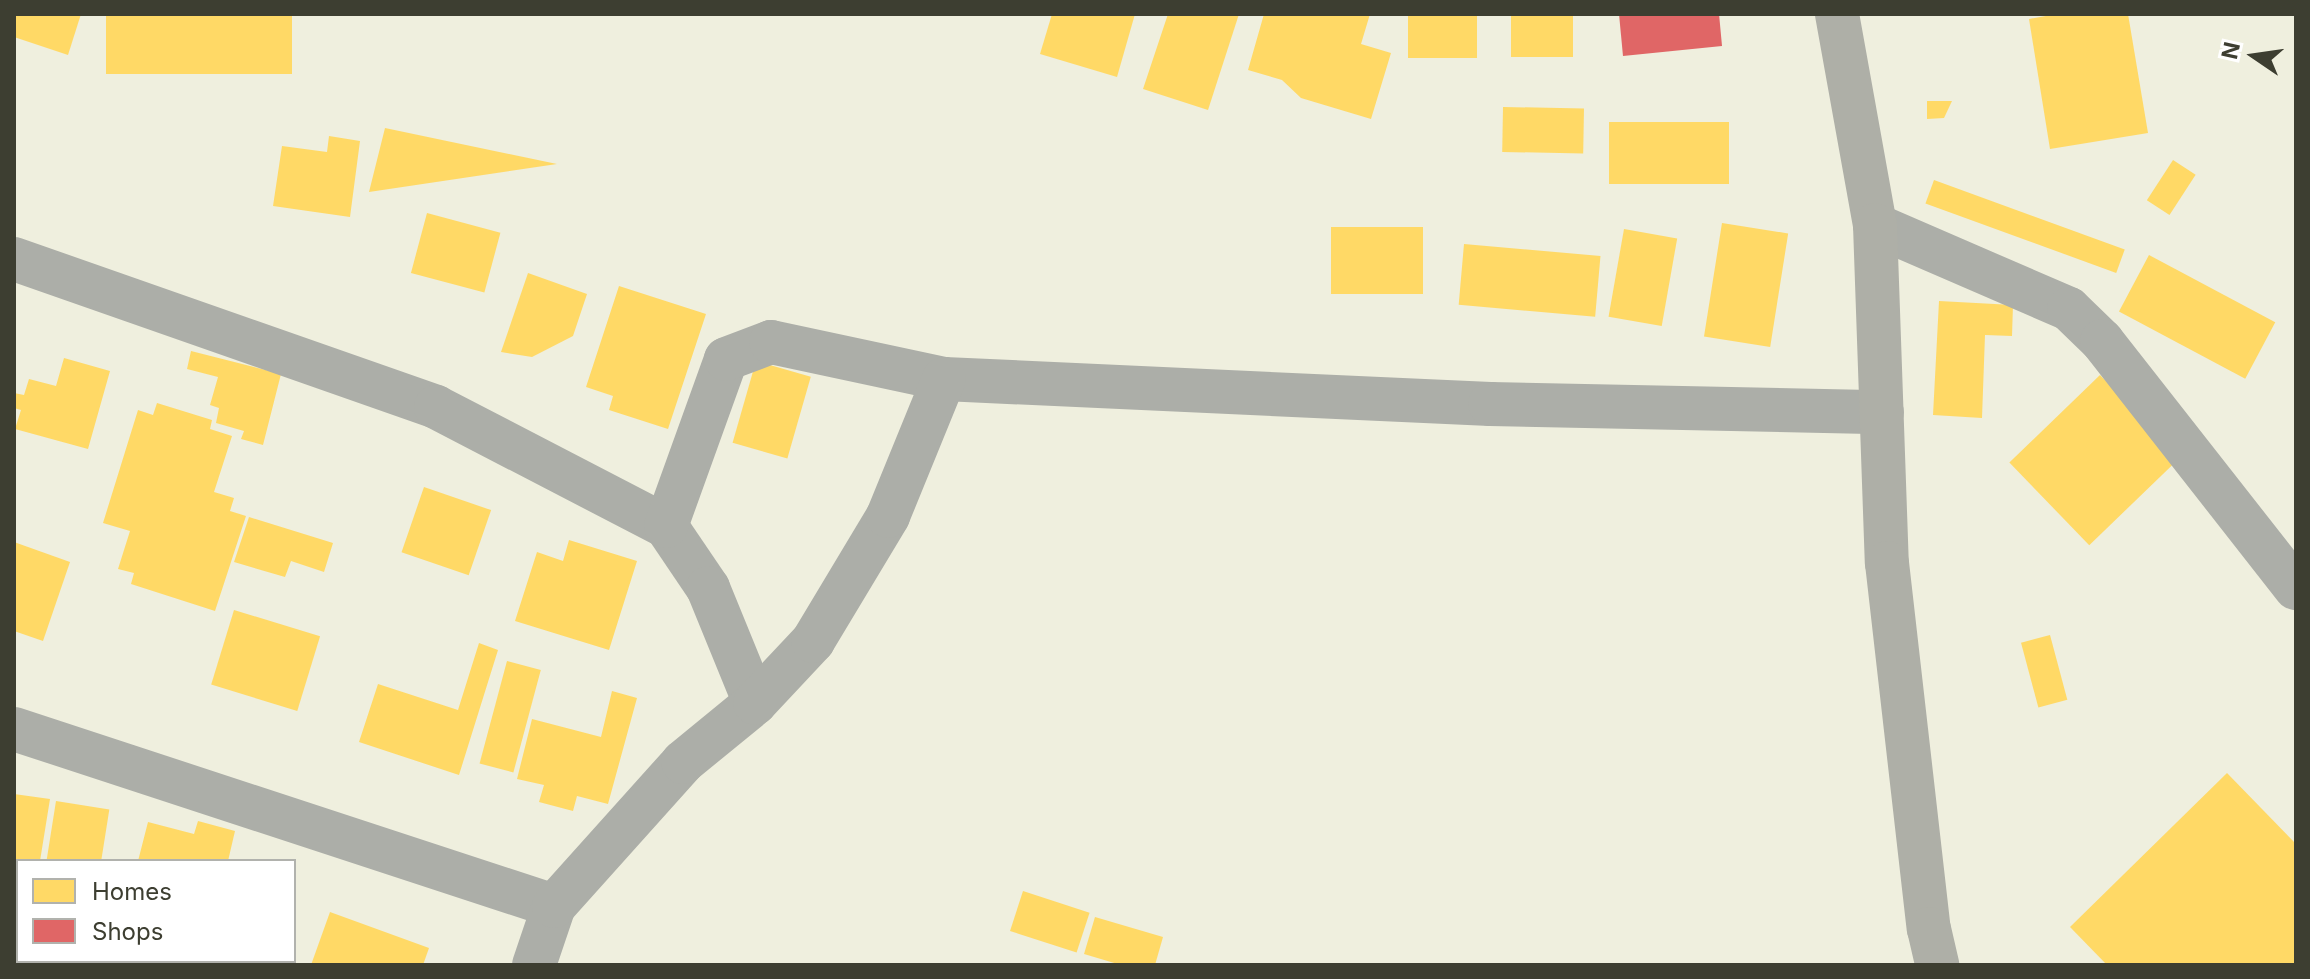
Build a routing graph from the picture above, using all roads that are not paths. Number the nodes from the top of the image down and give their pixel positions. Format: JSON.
{"nodes":[{"id":1,"x":1837,"y":14,"type":"edge"},
{"id":2,"x":1875,"y":225,"type":"junction"},
{"id":3,"x":14,"y":259,"type":"edge"},
{"id":4,"x":944,"y":379,"type":"junction"},
{"id":5,"x":1882,"y":412,"type":"junction"},
{"id":6,"x":666,"y":526,"type":"junction"},
{"id":7,"x":2296,"y":588,"type":"edge"},
{"id":8,"x":755,"y":703,"type":"junction"},
{"id":9,"x":14,"y":729,"type":"edge"},
{"id":10,"x":554,"y":906,"type":"junction"},
{"id":11,"x":534,"y":965,"type":"edge"},
{"id":12,"x":1937,"y":965,"type":"edge"}],
"edges":[{"from":1,"to":2,"type":"main road"},
{"from":2,"to":5,"type":"main road"},
{"from":2,"to":7,"type":"street"},
{"from":3,"to":6,"type":"street"},
{"from":4,"to":5,"type":"street"},
{"from":4,"to":6,"type":"street"},
{"from":4,"to":8,"type":"street"},
{"from":5,"to":12,"type":"main road"},
{"from":6,"to":8,"type":"street"},
{"from":8,"to":10,"type":"street"},
{"from":9,"to":10,"type":"street"},
{"from":10,"to":11,"type":"street"}]}
